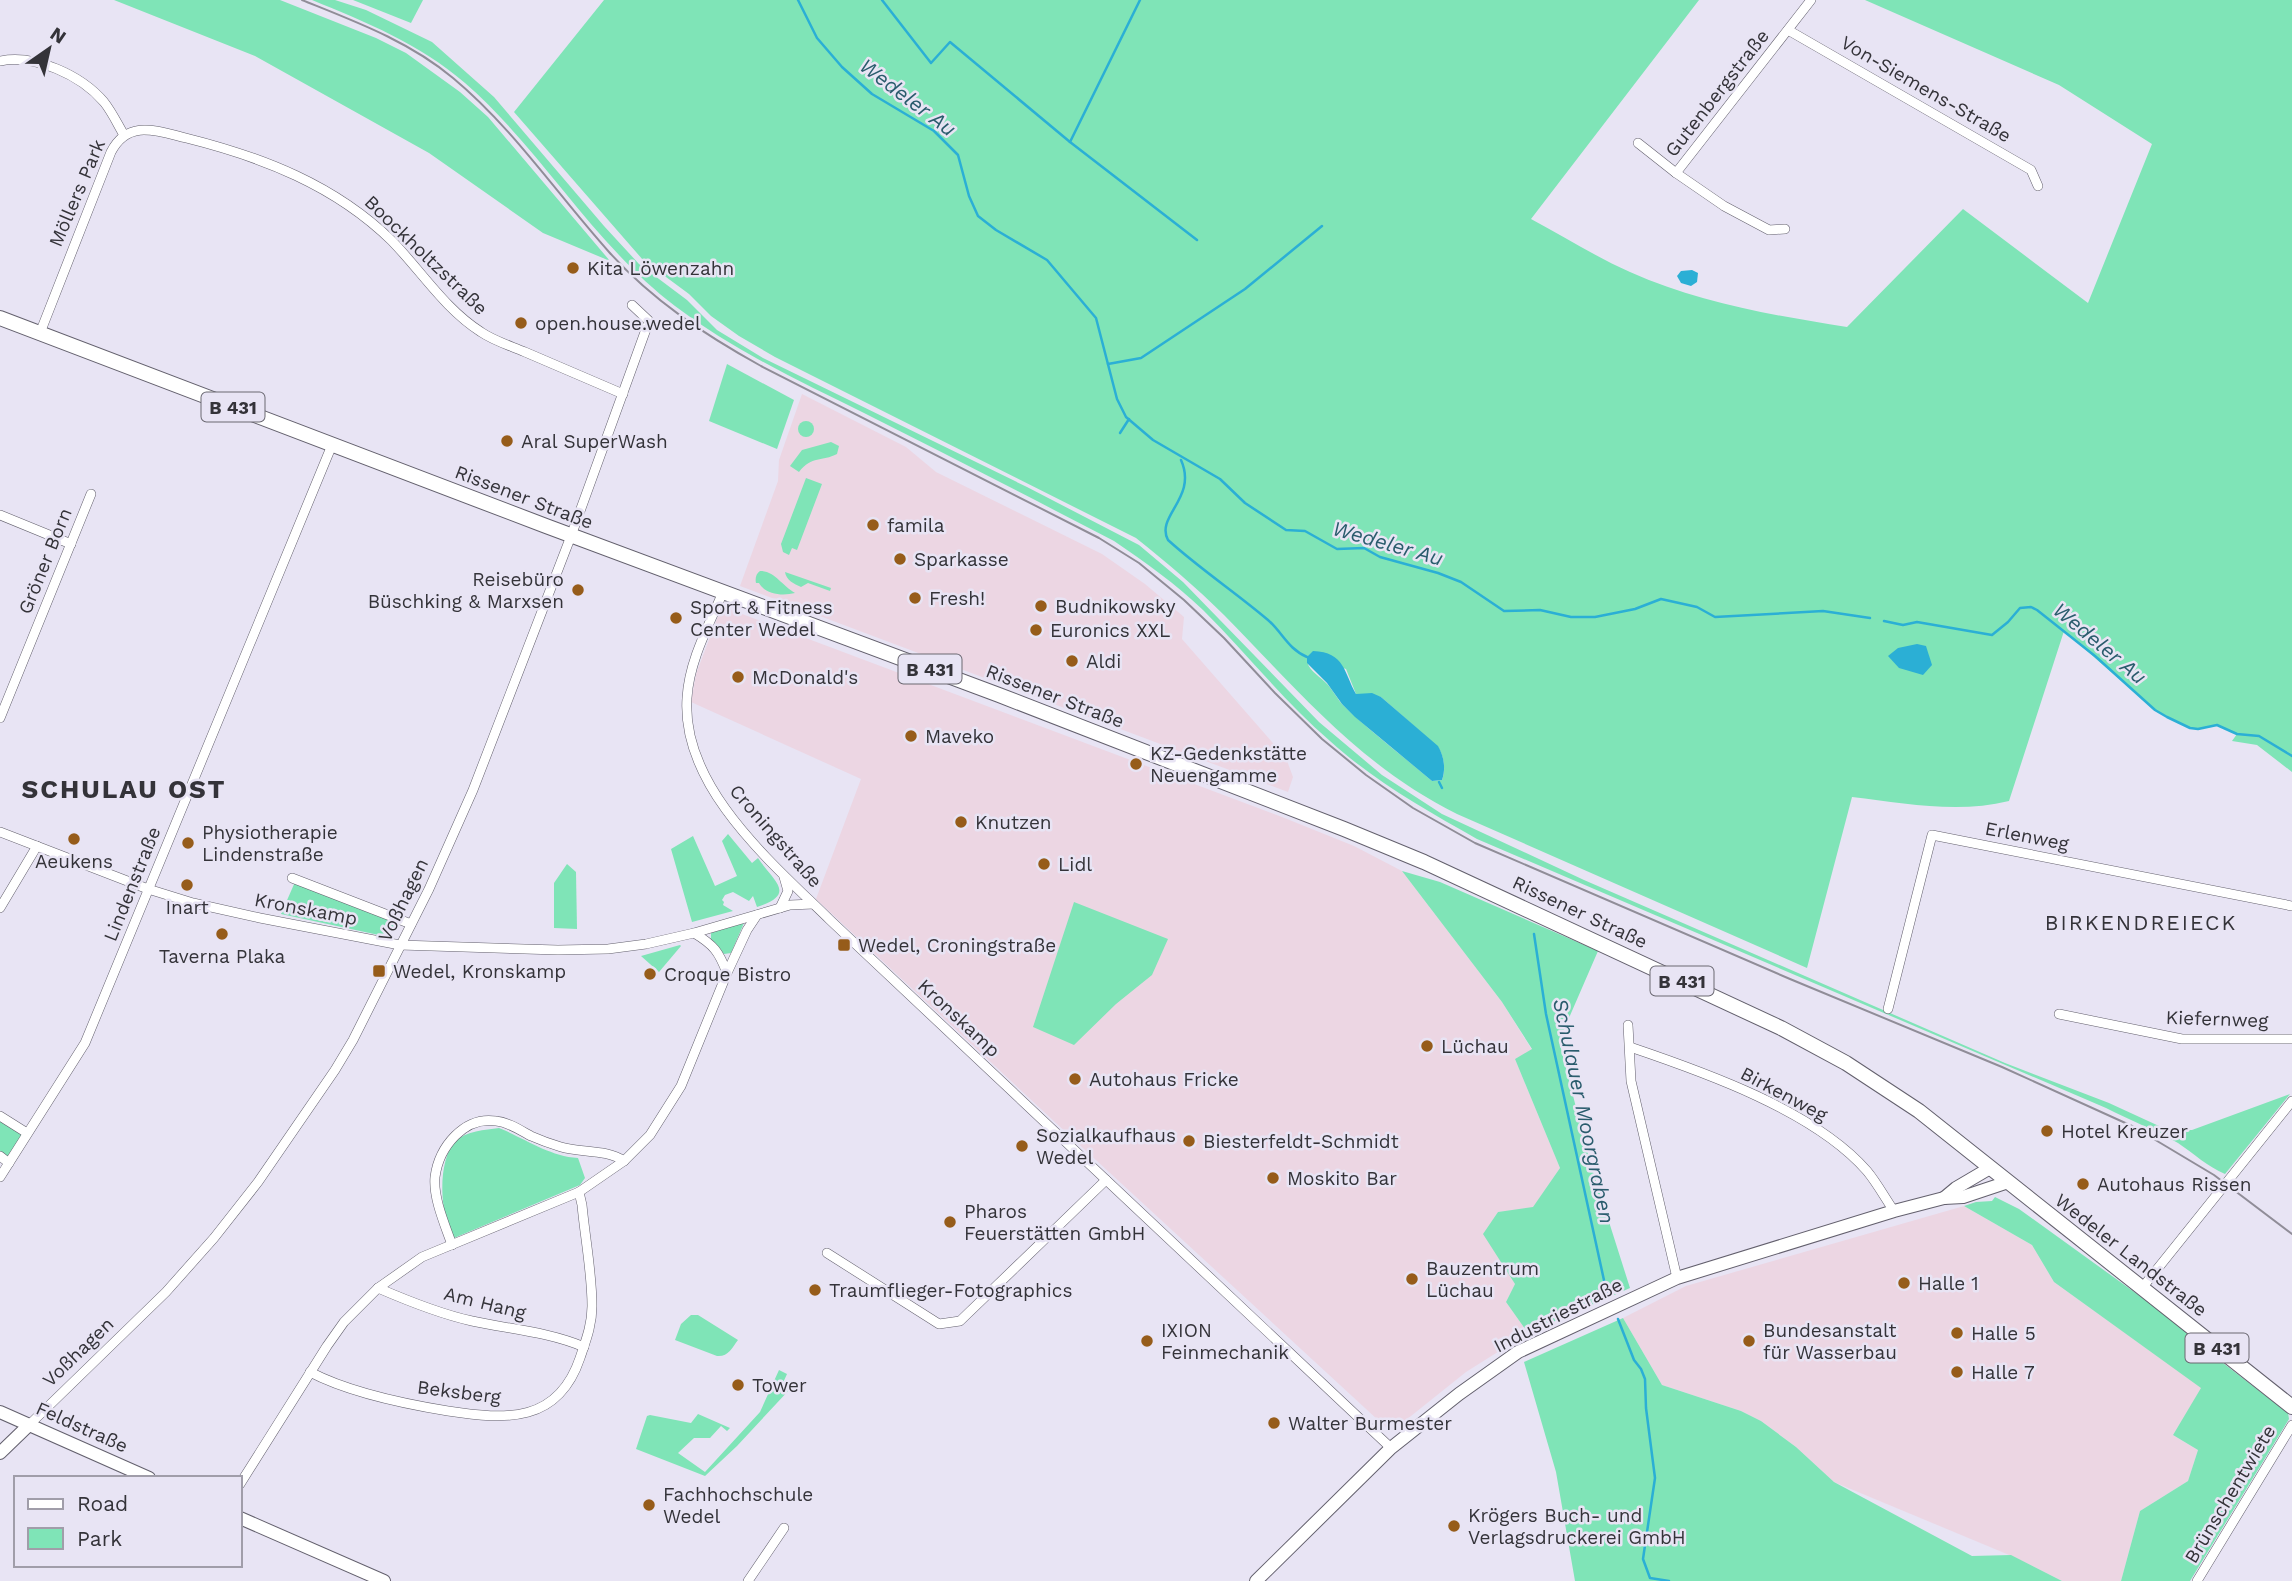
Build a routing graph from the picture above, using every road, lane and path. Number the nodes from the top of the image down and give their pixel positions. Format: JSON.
{"nodes":[{"id":1,"x":1811,"y":0,"type":"edge"},
{"id":2,"x":1788,"y":30,"type":"junction"},
{"id":3,"x":0,"y":61,"type":"edge"},
{"id":4,"x":124,"y":135,"type":"junction"},
{"id":5,"x":1638,"y":143,"type":"dead end"},
{"id":6,"x":1676,"y":173,"type":"junction"},
{"id":7,"x":2038,"y":186,"type":"dead end"},
{"id":8,"x":1785,"y":229,"type":"dead end"},
{"id":9,"x":632,"y":305,"type":"dead end"},
{"id":10,"x":0,"y":318,"type":"edge"},
{"id":11,"x":40,"y":333,"type":"junction"},
{"id":12,"x":623,"y":394,"type":"junction"},
{"id":13,"x":332,"y":445,"type":"junction"},
{"id":14,"x":91,"y":494,"type":"dead end"},
{"id":15,"x":0,"y":515,"type":"edge"},
{"id":16,"x":571,"y":536,"type":"junction"},
{"id":17,"x":71,"y":544,"type":"junction"},
{"id":18,"x":723,"y":592,"type":"junction"},
{"id":19,"x":0,"y":718,"type":"edge"},
{"id":20,"x":0,"y":832,"type":"edge"},
{"id":21,"x":37,"y":846,"type":"junction"},
{"id":22,"x":784,"y":875,"type":"junction"},
{"id":23,"x":292,"y":878,"type":"dead end"},
{"id":24,"x":148,"y":889,"type":"junction"},
{"id":25,"x":813,"y":904,"type":"junction"},
{"id":26,"x":2292,"y":906,"type":"edge"},
{"id":27,"x":0,"y":908,"type":"edge"},
{"id":28,"x":780,"y":908,"type":"junction"},
{"id":29,"x":757,"y":915,"type":"junction"},
{"id":30,"x":411,"y":924,"type":"junction"},
{"id":31,"x":694,"y":933,"type":"junction"},
{"id":32,"x":400,"y":945,"type":"junction"},
{"id":33,"x":727,"y":974,"type":"junction"},
{"id":34,"x":1888,"y":1009,"type":"dead end"},
{"id":35,"x":2059,"y":1014,"type":"dead end"},
{"id":36,"x":1628,"y":1025,"type":"dead end"},
{"id":37,"x":2292,"y":1039,"type":"edge"},
{"id":38,"x":1630,"y":1047,"type":"junction"},
{"id":39,"x":2292,"y":1101,"type":"edge"},
{"id":40,"x":2288,"y":1114,"type":"edge"},
{"id":41,"x":0,"y":1116,"type":"edge"},
{"id":42,"x":27,"y":1133,"type":"junction"},
{"id":43,"x":0,"y":1156,"type":"edge"},
{"id":44,"x":624,"y":1161,"type":"junction"},
{"id":45,"x":9,"y":1163,"type":"junction"},
{"id":46,"x":1990,"y":1168,"type":"junction"},
{"id":47,"x":0,"y":1177,"type":"edge"},
{"id":48,"x":1106,"y":1180,"type":"junction"},
{"id":49,"x":2010,"y":1183,"type":"junction"},
{"id":50,"x":579,"y":1192,"type":"junction"},
{"id":51,"x":1944,"y":1198,"type":"junction"},
{"id":52,"x":1894,"y":1211,"type":"junction"},
{"id":53,"x":452,"y":1245,"type":"junction"},
{"id":54,"x":827,"y":1253,"type":"dead end"},
{"id":55,"x":1677,"y":1278,"type":"junction"},
{"id":56,"x":378,"y":1288,"type":"junction"},
{"id":57,"x":2142,"y":1288,"type":"junction"},
{"id":58,"x":584,"y":1347,"type":"junction"},
{"id":59,"x":310,"y":1372,"type":"junction"},
{"id":60,"x":2292,"y":1407,"type":"edge"},
{"id":61,"x":0,"y":1412,"type":"edge"},
{"id":62,"x":29,"y":1425,"type":"junction"},
{"id":63,"x":2292,"y":1425,"type":"edge"},
{"id":64,"x":1391,"y":1448,"type":"junction"},
{"id":65,"x":0,"y":1452,"type":"edge"},
{"id":66,"x":144,"y":1476,"type":"edge"},
{"id":67,"x":242,"y":1481,"type":"edge"},
{"id":68,"x":242,"y":1519,"type":"edge"},
{"id":69,"x":785,"y":1528,"type":"dead end"},
{"id":70,"x":384,"y":1581,"type":"edge"},
{"id":71,"x":748,"y":1581,"type":"edge"},
{"id":72,"x":1256,"y":1581,"type":"edge"},
{"id":73,"x":2197,"y":1581,"type":"edge"}],
"edges":[{"from":1,"to":2,"type":"street","name":"Gutenbergstraße"},
{"from":2,"to":6,"type":"street","name":"Gutenbergstraße"},
{"from":2,"to":7,"type":"street","name":"Von-Siemens-Straße"},
{"from":3,"to":4,"type":"street","name":"Möllers Park"},
{"from":4,"to":11,"type":"street","name":"Möllers Park"},
{"from":4,"to":12,"type":"street","name":"Boockholtzstraße"},
{"from":5,"to":6,"type":"street","name":"Gutenbergstraße"},
{"from":6,"to":8,"type":"street","name":"Gutenbergstraße"},
{"from":9,"to":12,"type":"street","name":"Voßhagen"},
{"from":10,"to":11,"type":"main road","name":"Rissener Straße","number":"B 431"},
{"from":11,"to":13,"type":"main road","name":"Rissener Straße","number":"B 431"},
{"from":12,"to":16,"type":"street","name":"Voßhagen"},
{"from":13,"to":16,"type":"main road","name":"Rissener Straße","number":"B 431"},
{"from":13,"to":24,"type":"street","name":"Lindenstraße"},
{"from":14,"to":17,"type":"street","name":"Gröner Born"},
{"from":15,"to":17,"type":"street"},
{"from":16,"to":18,"type":"main road","name":"Rissener Straße","number":"B 431"},
{"from":16,"to":30,"type":"street","name":"Voßhagen"},
{"from":17,"to":19,"type":"street","name":"Gröner Born"},
{"from":18,"to":22,"type":"street","name":"Croningstraße"},
{"from":18,"to":46,"type":"main road","name":"Rissener Straße","number":"B 431"},
{"from":20,"to":21,"type":"street","name":"Kronskamp"},
{"from":21,"to":24,"type":"street","name":"Kronskamp"},
{"from":21,"to":27,"type":"street"},
{"from":22,"to":25,"type":"street","name":"Croningstraße"},
{"from":22,"to":28,"type":"street"},
{"from":23,"to":30,"type":"street","name":"Kronskamp"},
{"from":24,"to":32,"type":"street","name":"Kronskamp"},
{"from":24,"to":42,"type":"street","name":"Lindenstraße"},
{"from":25,"to":28,"type":"street","name":"Kronskamp"},
{"from":25,"to":48,"type":"street","name":"Kronskamp"},
{"from":26,"to":34,"type":"street","name":"Erlenweg"},
{"from":28,"to":29,"type":"street","name":"Kronskamp"},
{"from":29,"to":31,"type":"street","name":"Kronskamp"},
{"from":29,"to":33,"type":"street"},
{"from":30,"to":32,"type":"street","name":"Voßhagen"},
{"from":31,"to":32,"type":"street","name":"Kronskamp"},
{"from":31,"to":33,"type":"street"},
{"from":32,"to":62,"type":"street","name":"Voßhagen"},
{"from":33,"to":44,"type":"street"},
{"from":35,"to":37,"type":"street","name":"Kiefernweg"},
{"from":36,"to":38,"type":"street"},
{"from":38,"to":52,"type":"street","name":"Birkenweg"},
{"from":38,"to":55,"type":"street"},
{"from":39,"to":40,"type":"street"},
{"from":40,"to":57,"type":"street"},
{"from":41,"to":42,"type":"street"},
{"from":42,"to":45,"type":"street","name":"Lindenstraße"},
{"from":43,"to":45,"type":"street"},
{"from":44,"to":50,"type":"street"},
{"from":44,"to":53,"type":"street"},
{"from":45,"to":47,"type":"street","name":"Lindenstraße"},
{"from":46,"to":49,"type":"main road","name":"Rissener Straße","number":"B 431"},
{"from":46,"to":51,"type":"street","name":"Industriestraße"},
{"from":48,"to":54,"type":"street"},
{"from":48,"to":64,"type":"street","name":"Kronskamp"},
{"from":49,"to":51,"type":"street","name":"Industriestraße"},
{"from":49,"to":57,"type":"main road","name":"Wedeler Landstraße","number":"B 431"},
{"from":50,"to":53,"type":"street"},
{"from":50,"to":58,"type":"street","name":"Beksberg"},
{"from":51,"to":52,"type":"street","name":"Industriestraße"},
{"from":52,"to":55,"type":"street","name":"Industriestraße"},
{"from":53,"to":56,"type":"street"},
{"from":55,"to":64,"type":"street","name":"Industriestraße"},
{"from":56,"to":58,"type":"street","name":"Am Hang"},
{"from":56,"to":59,"type":"street"},
{"from":57,"to":60,"type":"main road","name":"Wedeler Landstraße","number":"B 431"},
{"from":58,"to":59,"type":"street","name":"Beksberg"},
{"from":59,"to":67,"type":"street"},
{"from":61,"to":62,"type":"street","name":"Feldstraße"},
{"from":62,"to":65,"type":"street"},
{"from":62,"to":66,"type":"street","name":"Feldstraße"},
{"from":63,"to":73,"type":"street","name":"Brünschentwiete"},
{"from":64,"to":72,"type":"street","name":"Industriestraße"},
{"from":68,"to":70,"type":"street"},
{"from":69,"to":71,"type":"street"}]}
